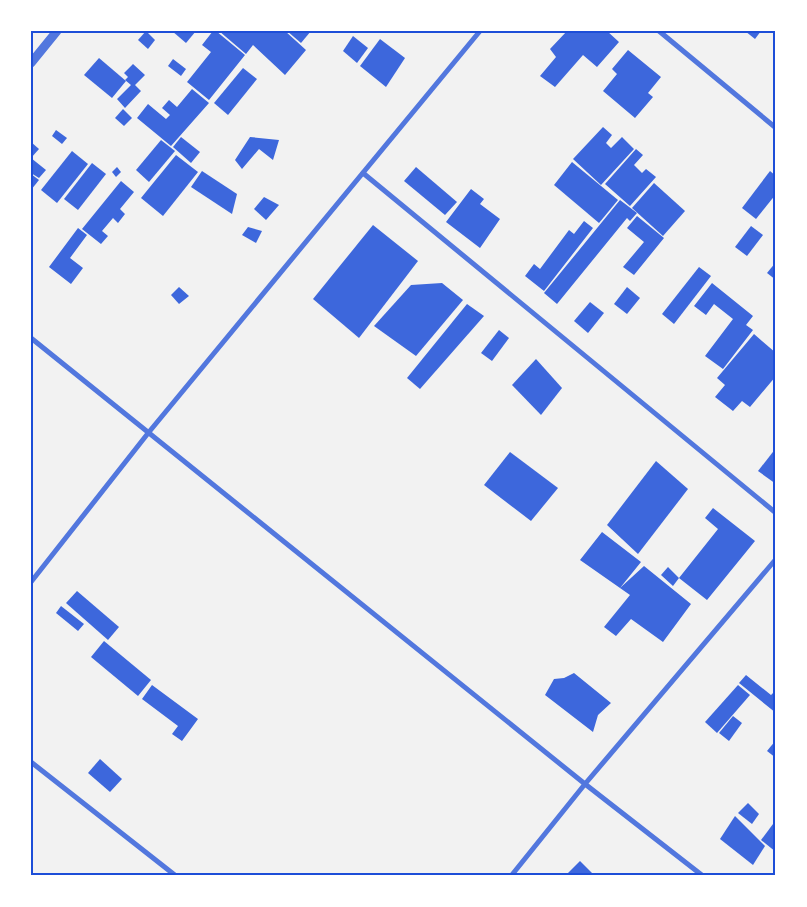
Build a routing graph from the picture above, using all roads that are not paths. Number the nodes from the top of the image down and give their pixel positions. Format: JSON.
{"nodes":[{"id":1,"x":57,"y":31,"type":"edge"},
{"id":2,"x":480,"y":31,"type":"edge"},
{"id":3,"x":659,"y":31,"type":"edge"},
{"id":4,"x":31,"y":63,"type":"edge"},
{"id":5,"x":776,"y":128,"type":"edge"},
{"id":6,"x":363,"y":173,"type":"junction"},
{"id":7,"x":31,"y":338,"type":"edge"},
{"id":8,"x":149,"y":432,"type":"junction"},
{"id":9,"x":776,"y":513,"type":"edge"},
{"id":10,"x":776,"y":560,"type":"edge"},
{"id":11,"x":31,"y":582,"type":"edge"},
{"id":12,"x":31,"y":762,"type":"edge"},
{"id":13,"x":585,"y":784,"type":"junction"},
{"id":14,"x":176,"y":876,"type":"edge"},
{"id":15,"x":511,"y":876,"type":"edge"},
{"id":16,"x":703,"y":876,"type":"edge"}],
"edges":[{"from":1,"to":4,"type":"street"},
{"from":2,"to":6,"type":"street"},
{"from":3,"to":5,"type":"street"},
{"from":6,"to":8,"type":"street"},
{"from":6,"to":9,"type":"street"},
{"from":7,"to":8,"type":"street"},
{"from":8,"to":11,"type":"street"},
{"from":8,"to":13,"type":"street"},
{"from":10,"to":13,"type":"street"},
{"from":12,"to":14,"type":"street"},
{"from":13,"to":15,"type":"street"},
{"from":13,"to":16,"type":"street"}]}
